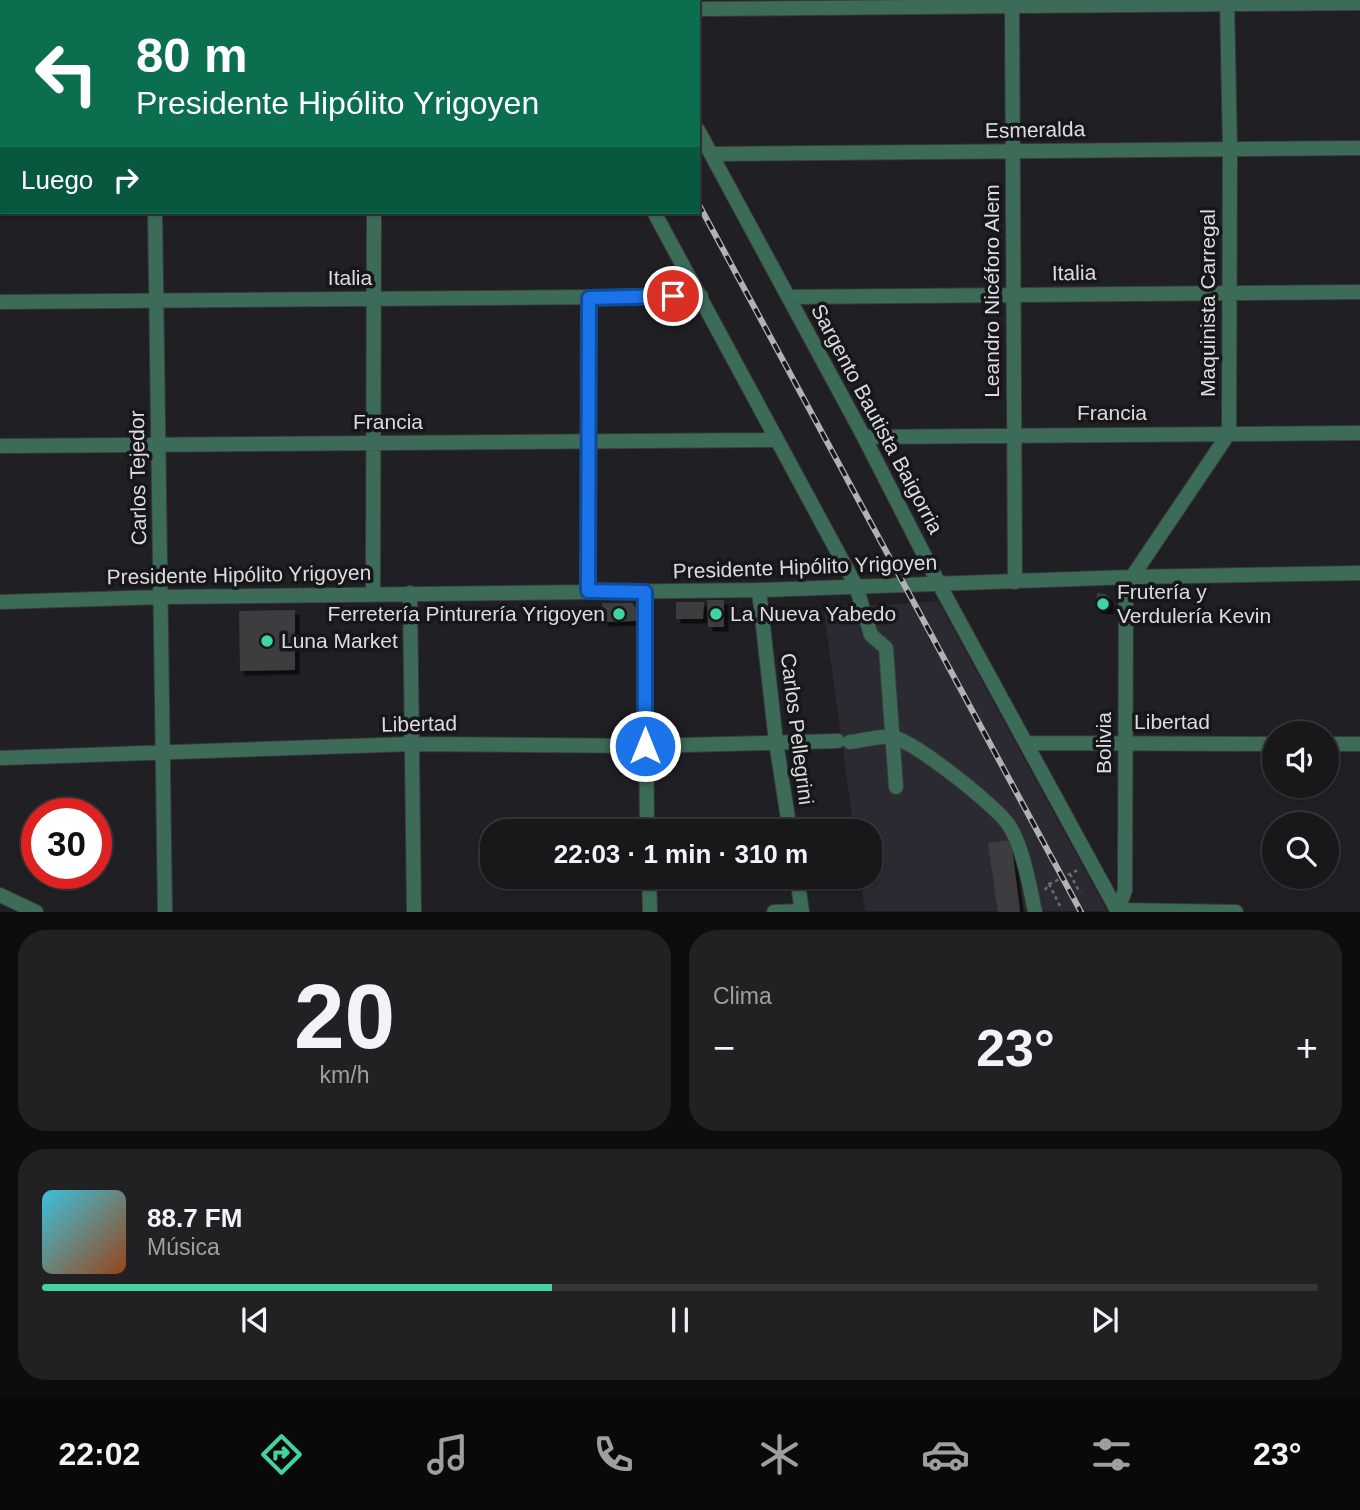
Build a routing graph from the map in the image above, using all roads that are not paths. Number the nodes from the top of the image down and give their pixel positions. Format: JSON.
{"nodes":[{"id":1,"x":1227,"y":2,"type":"edge"},
{"id":2,"x":1012,"y":3,"type":"edge"},
{"id":3,"x":1360,"y":3,"type":"edge"},
{"id":4,"x":799,"y":4,"type":"edge"},
{"id":5,"x":700,"y":9,"type":"edge"},
{"id":6,"x":700,"y":134,"type":"edge"},
{"id":7,"x":1360,"y":148,"type":"edge"},
{"id":8,"x":1230,"y":149,"type":"junction"},
{"id":9,"x":1013,"y":152,"type":"junction"},
{"id":10,"x":711,"y":154,"type":"junction"},
{"id":11,"x":155,"y":214,"type":"edge"},
{"id":12,"x":374,"y":214,"type":"edge"},
{"id":13,"x":655,"y":214,"type":"edge"},
{"id":14,"x":1360,"y":292,"type":"edge"},
{"id":15,"x":1229,"y":293,"type":"junction"},
{"id":16,"x":1014,"y":295,"type":"junction"},
{"id":17,"x":701,"y":296,"type":"junction"},
{"id":18,"x":789,"y":297,"type":"junction"},
{"id":19,"x":589,"y":298,"type":"junction"},
{"id":20,"x":374,"y":299,"type":"junction"},
{"id":21,"x":156,"y":301,"type":"junction"},
{"id":22,"x":0,"y":302,"type":"edge"},
{"id":23,"x":1229,"y":433,"type":"junction"},
{"id":24,"x":1360,"y":433,"type":"edge"},
{"id":25,"x":1014,"y":435,"type":"junction"},
{"id":26,"x":864,"y":437,"type":"junction"},
{"id":27,"x":777,"y":440,"type":"junction"},
{"id":28,"x":588,"y":442,"type":"junction"},
{"id":29,"x":374,"y":443,"type":"junction"},
{"id":30,"x":159,"y":445,"type":"junction"},
{"id":31,"x":0,"y":446,"type":"edge"},
{"id":32,"x":1360,"y":573,"type":"edge"},
{"id":33,"x":1132,"y":576,"type":"junction"},
{"id":34,"x":1015,"y":582,"type":"junction"},
{"id":35,"x":939,"y":584,"type":"junction"},
{"id":36,"x":856,"y":586,"type":"junction"},
{"id":37,"x":759,"y":590,"type":"junction"},
{"id":38,"x":588,"y":591,"type":"junction"},
{"id":39,"x":645,"y":592,"type":"junction"},
{"id":40,"x":410,"y":593,"type":"junction"},
{"id":41,"x":373,"y":594,"type":"junction"},
{"id":42,"x":162,"y":597,"type":"junction"},
{"id":43,"x":0,"y":602,"type":"edge"},
{"id":44,"x":894,"y":736,"type":"junction"},
{"id":45,"x":776,"y":742,"type":"junction"},
{"id":46,"x":1027,"y":743,"type":"junction"},
{"id":47,"x":1125,"y":743,"type":"junction"},
{"id":48,"x":411,"y":744,"type":"junction"},
{"id":49,"x":1262,"y":744,"type":"edge"},
{"id":50,"x":1339,"y":744,"type":"edge"},
{"id":51,"x":1360,"y":744,"type":"edge"},
{"id":52,"x":645,"y":746,"type":"junction"},
{"id":53,"x":163,"y":751,"type":"junction"},
{"id":54,"x":0,"y":758,"type":"edge"},
{"id":55,"x":896,"y":787,"type":"dead end"},
{"id":56,"x":647,"y":819,"type":"edge"},
{"id":57,"x":788,"y":819,"type":"edge"},
{"id":58,"x":649,"y":889,"type":"edge"},
{"id":59,"x":799,"y":889,"type":"edge"},
{"id":60,"x":0,"y":895,"type":"edge"},
{"id":61,"x":802,"y":911,"type":"edge"},
{"id":62,"x":1118,"y":911,"type":"edge"},
{"id":63,"x":36,"y":912,"type":"edge"},
{"id":64,"x":165,"y":912,"type":"edge"},
{"id":65,"x":414,"y":912,"type":"edge"},
{"id":66,"x":650,"y":912,"type":"edge"},
{"id":67,"x":774,"y":912,"type":"edge"},
{"id":68,"x":1035,"y":912,"type":"edge"},
{"id":69,"x":1236,"y":912,"type":"edge"}],
"edges":[{"from":1,"to":2,"type":"street"},
{"from":1,"to":3,"type":"street"},
{"from":1,"to":8,"type":"street","name":"Maquinista Carregal"},
{"from":2,"to":4,"type":"street"},
{"from":2,"to":9,"type":"street","name":"Leandro Nicéforo Alem"},
{"from":4,"to":5,"type":"street"},
{"from":6,"to":10,"type":"street","name":"Sargento Bautista Baigorria"},
{"from":7,"to":8,"type":"street","name":"Esmeralda"},
{"from":8,"to":9,"type":"street","name":"Esmeralda"},
{"from":8,"to":15,"type":"street","name":"Maquinista Carregal"},
{"from":9,"to":10,"type":"street","name":"Esmeralda"},
{"from":9,"to":16,"type":"street","name":"Leandro Nicéforo Alem"},
{"from":10,"to":18,"type":"street","name":"Sargento Bautista Baigorria"},
{"from":11,"to":21,"type":"street","name":"Carlos Tejedor"},
{"from":12,"to":20,"type":"street"},
{"from":13,"to":17,"type":"street"},
{"from":14,"to":15,"type":"street","name":"Italia"},
{"from":15,"to":16,"type":"street","name":"Italia"},
{"from":15,"to":23,"type":"street","name":"Maquinista Carregal"},
{"from":16,"to":18,"type":"street","name":"Italia"},
{"from":16,"to":25,"type":"street","name":"Leandro Nicéforo Alem"},
{"from":17,"to":19,"type":"street","name":"Italia"},
{"from":17,"to":27,"type":"street"},
{"from":18,"to":26,"type":"street","name":"Sargento Bautista Baigorria"},
{"from":19,"to":20,"type":"street","name":"Italia"},
{"from":19,"to":28,"type":"street"},
{"from":20,"to":21,"type":"street","name":"Italia"},
{"from":20,"to":29,"type":"street"},
{"from":21,"to":22,"type":"street","name":"Italia"},
{"from":21,"to":30,"type":"street","name":"Carlos Tejedor"},
{"from":23,"to":24,"type":"street","name":"Francia"},
{"from":23,"to":25,"type":"street","name":"Francia"},
{"from":23,"to":33,"type":"street"},
{"from":25,"to":26,"type":"street","name":"Francia"},
{"from":25,"to":34,"type":"street","name":"Leandro Nicéforo Alem"},
{"from":26,"to":35,"type":"street","name":"Sargento Bautista Baigorria"},
{"from":27,"to":28,"type":"street","name":"Francia"},
{"from":27,"to":36,"type":"street"},
{"from":28,"to":29,"type":"street","name":"Francia"},
{"from":28,"to":38,"type":"street"},
{"from":29,"to":30,"type":"street","name":"Francia"},
{"from":29,"to":41,"type":"street"},
{"from":30,"to":31,"type":"street","name":"Francia"},
{"from":30,"to":42,"type":"street","name":"Carlos Tejedor"},
{"from":32,"to":33,"type":"street","name":"Presidente Hipólito Yrigoyen"},
{"from":33,"to":34,"type":"street","name":"Presidente Hipólito Yrigoyen"},
{"from":33,"to":47,"type":"street","name":"Bolivia"},
{"from":34,"to":35,"type":"street","name":"Presidente Hipólito Yrigoyen"},
{"from":35,"to":36,"type":"street","name":"Presidente Hipólito Yrigoyen"},
{"from":35,"to":46,"type":"street","name":"Sargento Bautista Baigorria"},
{"from":36,"to":37,"type":"street","name":"Presidente Hipólito Yrigoyen"},
{"from":36,"to":44,"type":"street"},
{"from":37,"to":39,"type":"street","name":"Presidente Hipólito Yrigoyen"},
{"from":37,"to":45,"type":"street","name":"Carlos Pellegrini"},
{"from":38,"to":39,"type":"street","name":"Presidente Hipólito Yrigoyen"},
{"from":38,"to":40,"type":"street","name":"Presidente Hipólito Yrigoyen"},
{"from":39,"to":52,"type":"street"},
{"from":40,"to":41,"type":"street","name":"Presidente Hipólito Yrigoyen"},
{"from":40,"to":48,"type":"street"},
{"from":41,"to":42,"type":"street","name":"Presidente Hipólito Yrigoyen"},
{"from":42,"to":43,"type":"street","name":"Presidente Hipólito Yrigoyen"},
{"from":42,"to":53,"type":"street","name":"Carlos Tejedor"},
{"from":44,"to":45,"type":"street","name":"Libertad"},
{"from":44,"to":55,"type":"street"},
{"from":44,"to":68,"type":"street"},
{"from":45,"to":52,"type":"street","name":"Libertad"},
{"from":45,"to":57,"type":"street","name":"Carlos Pellegrini"},
{"from":46,"to":47,"type":"street","name":"Libertad"},
{"from":46,"to":62,"type":"street","name":"Sargento Bautista Baigorria"},
{"from":47,"to":49,"type":"street","name":"Libertad"},
{"from":47,"to":62,"type":"street","name":"Bolivia"},
{"from":48,"to":52,"type":"street","name":"Libertad"},
{"from":48,"to":53,"type":"street","name":"Libertad"},
{"from":48,"to":65,"type":"street"},
{"from":50,"to":51,"type":"street"},
{"from":52,"to":56,"type":"street"},
{"from":53,"to":54,"type":"street","name":"Libertad"},
{"from":53,"to":64,"type":"street","name":"Carlos Tejedor"},
{"from":58,"to":66,"type":"street"},
{"from":59,"to":61,"type":"street"},
{"from":60,"to":63,"type":"street"},
{"from":61,"to":67,"type":"street"},
{"from":62,"to":69,"type":"street"}]}
